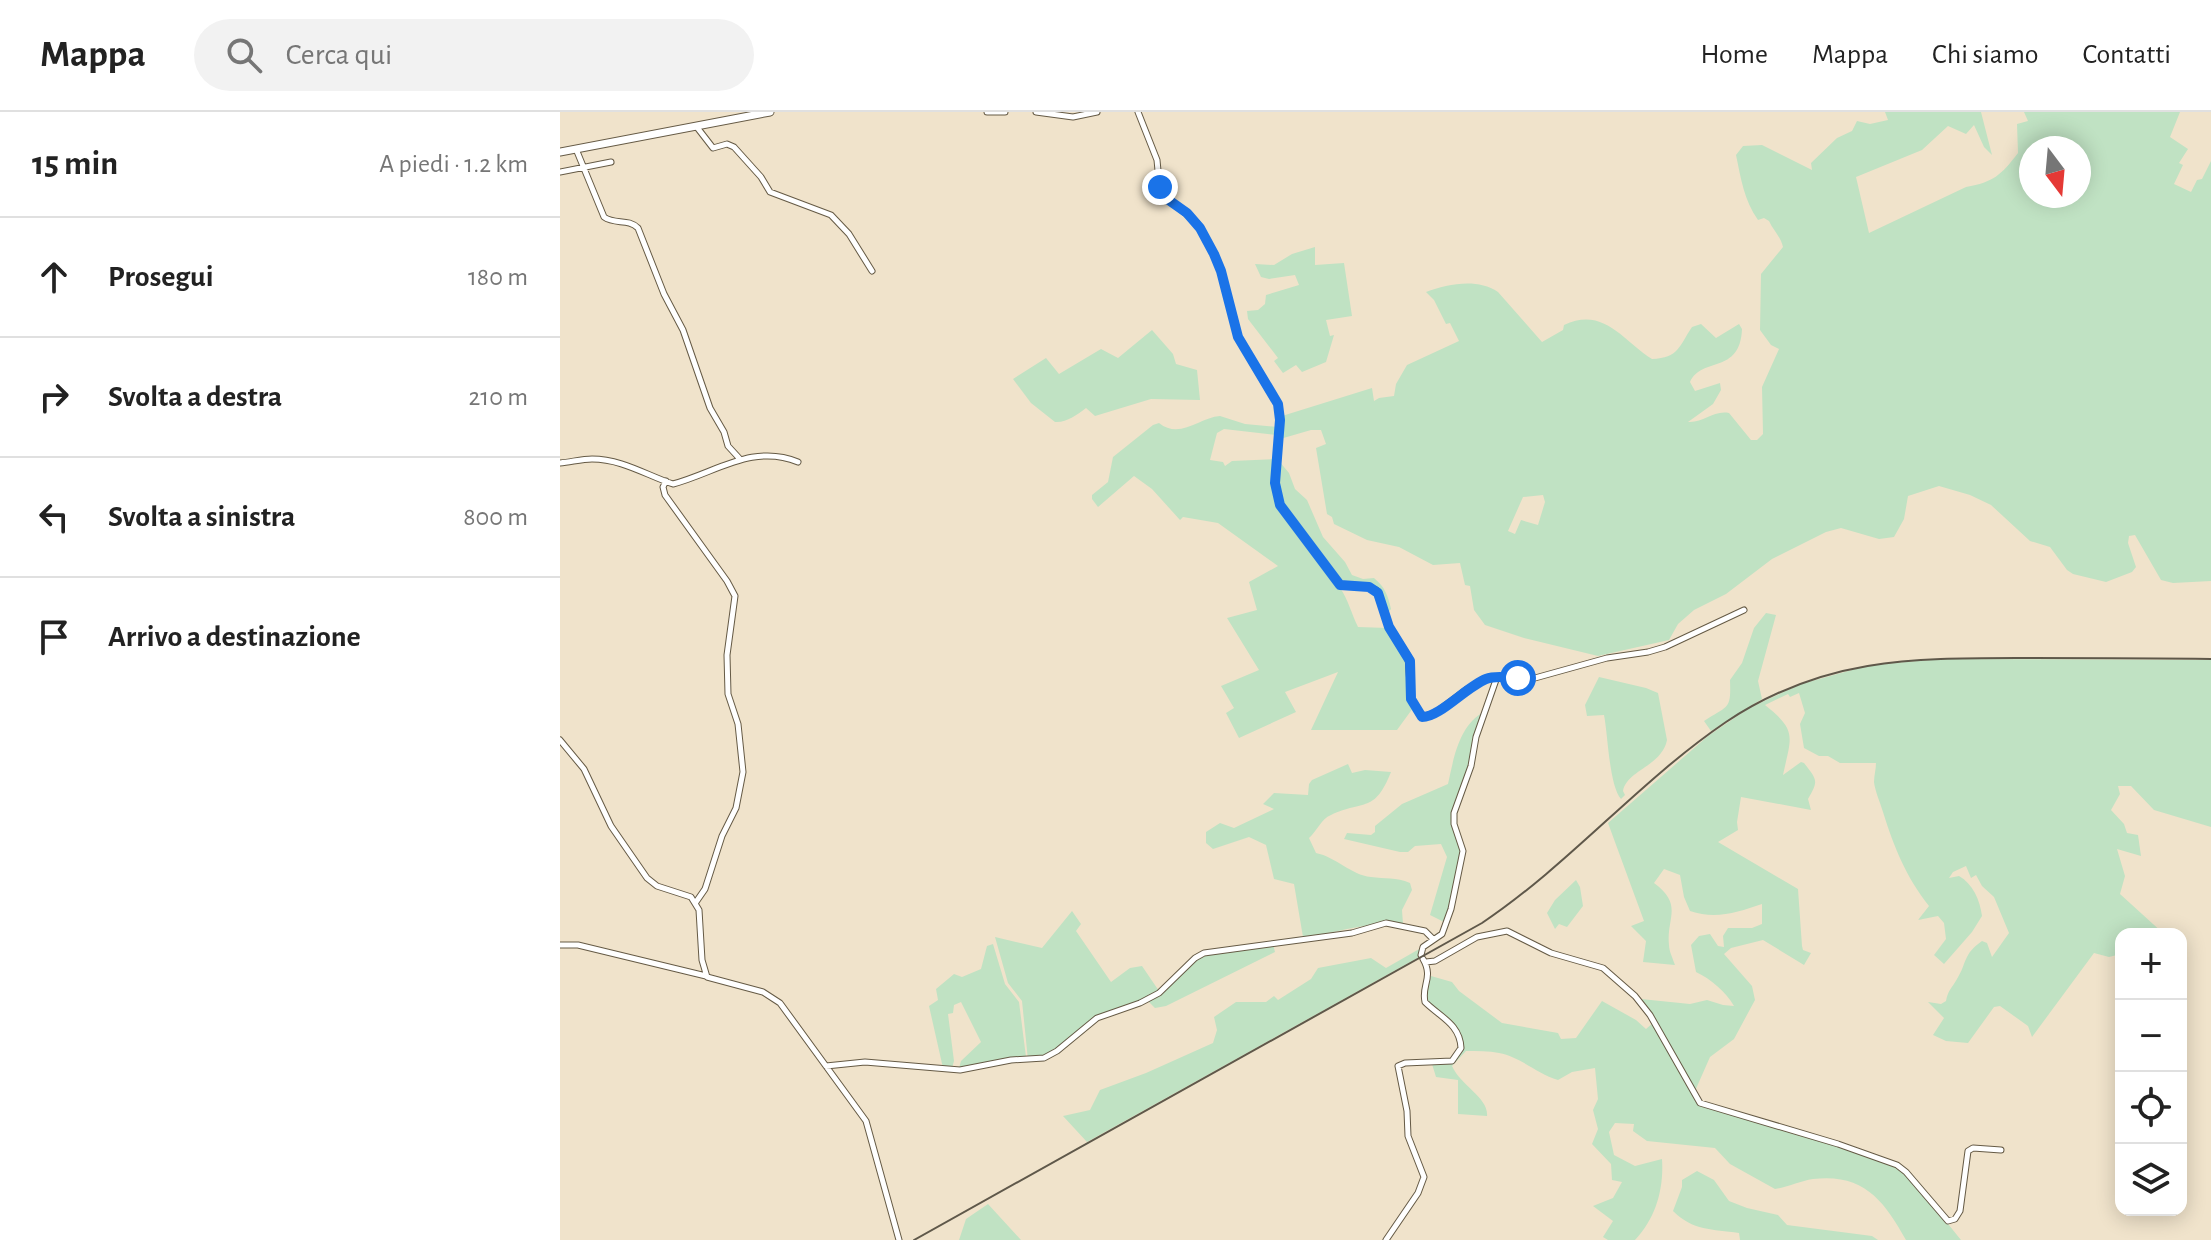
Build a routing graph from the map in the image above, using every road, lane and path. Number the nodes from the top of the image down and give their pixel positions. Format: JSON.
{"nodes":[{"id":1,"x":768,"y":112,"type":"edge"},
{"id":2,"x":987,"y":112,"type":"edge"},
{"id":3,"x":1005,"y":112,"type":"edge"},
{"id":4,"x":1036,"y":112,"type":"edge"},
{"id":5,"x":1097,"y":112,"type":"edge"},
{"id":6,"x":1138,"y":112,"type":"edge"},
{"id":7,"x":696,"y":126,"type":"junction"},
{"id":8,"x":576,"y":149,"type":"junction"},
{"id":9,"x":560,"y":152,"type":"edge"},
{"id":10,"x":611,"y":162,"type":"dead end"},
{"id":11,"x":581,"y":166,"type":"junction"},
{"id":12,"x":560,"y":172,"type":"edge"},
{"id":13,"x":872,"y":271,"type":"dead end"},
{"id":14,"x":739,"y":458,"type":"junction"},
{"id":15,"x":798,"y":462,"type":"dead end"},
{"id":16,"x":560,"y":463,"type":"edge"},
{"id":17,"x":666,"y":481,"type":"junction"},
{"id":18,"x":1744,"y":610,"type":"dead end"},
{"id":19,"x":1497,"y":677,"type":"junction"},
{"id":20,"x":560,"y":740,"type":"edge"},
{"id":21,"x":696,"y":902,"type":"junction"},
{"id":22,"x":1433,"y":939,"type":"junction"},
{"id":23,"x":560,"y":945,"type":"edge"},
{"id":24,"x":1423,"y":959,"type":"junction"},
{"id":25,"x":707,"y":977,"type":"junction"},
{"id":26,"x":826,"y":1066,"type":"junction"},
{"id":27,"x":2001,"y":1150,"type":"dead end"},
{"id":28,"x":899,"y":1240,"type":"edge"},
{"id":29,"x":1386,"y":1240,"type":"edge"}],
"edges":[{"from":1,"to":7,"type":"main road"},
{"from":2,"to":3,"type":"street"},
{"from":4,"to":5,"type":"street"},
{"from":6,"to":19,"type":"street"},
{"from":7,"to":8,"type":"main road"},
{"from":7,"to":13,"type":"street"},
{"from":8,"to":9,"type":"main road"},
{"from":8,"to":11,"type":"street"},
{"from":10,"to":11,"type":"street"},
{"from":11,"to":12,"type":"street"},
{"from":11,"to":14,"type":"street"},
{"from":14,"to":15,"type":"street"},
{"from":14,"to":17,"type":"street"},
{"from":16,"to":17,"type":"street"},
{"from":17,"to":21,"type":"street"},
{"from":18,"to":19,"type":"street"},
{"from":19,"to":22,"type":"street"},
{"from":20,"to":21,"type":"street"},
{"from":21,"to":25,"type":"street"},
{"from":22,"to":24,"type":"street"},
{"from":22,"to":26,"type":"street"},
{"from":23,"to":25,"type":"street"},
{"from":24,"to":27,"type":"street"},
{"from":24,"to":29,"type":"street"},
{"from":25,"to":26,"type":"street"},
{"from":26,"to":28,"type":"street"}]}
